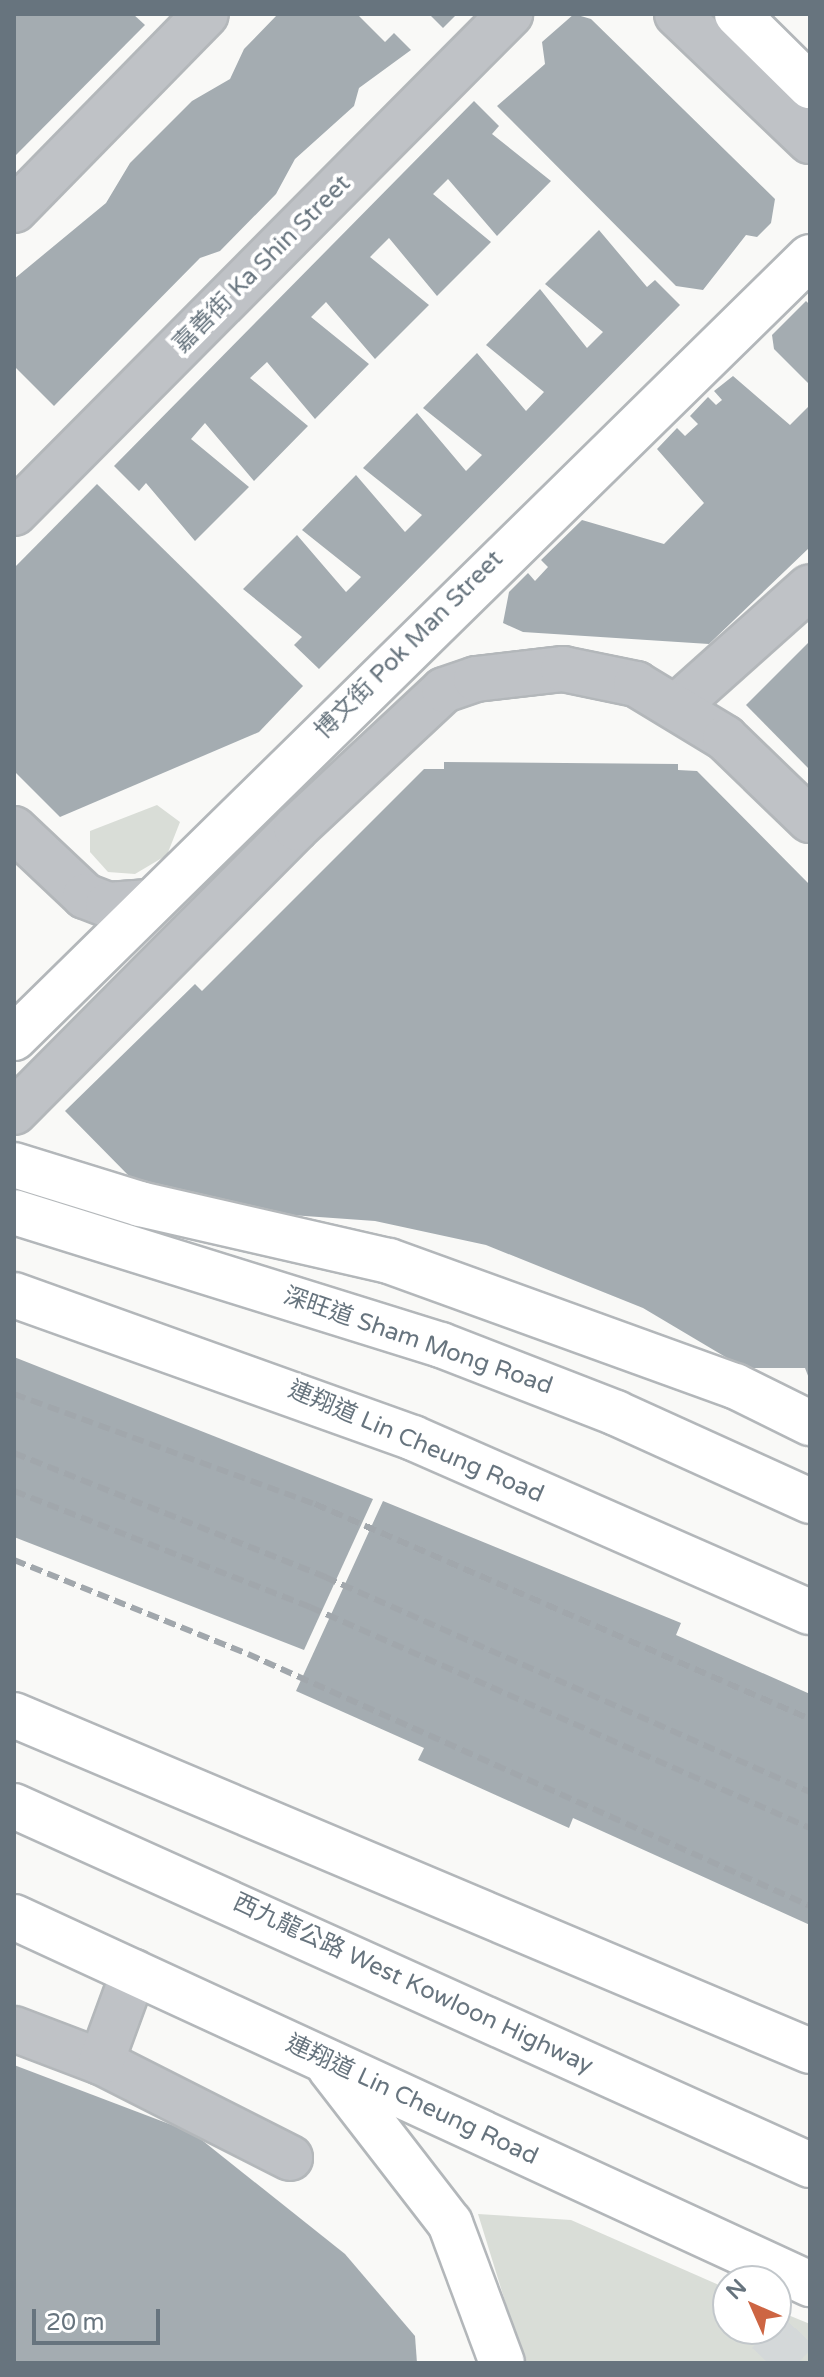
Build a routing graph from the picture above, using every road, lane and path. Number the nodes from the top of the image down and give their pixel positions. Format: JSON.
{"nodes":[{"id":1,"x":206,"y":14,"type":"edge"},
{"id":2,"x":510,"y":14,"type":"edge"},
{"id":3,"x":677,"y":14,"type":"edge"},
{"id":4,"x":737,"y":14,"type":"edge"},
{"id":5,"x":810,"y":86,"type":"edge"},
{"id":6,"x":810,"y":141,"type":"edge"},
{"id":7,"x":14,"y":210,"type":"edge"},
{"id":8,"x":810,"y":257,"type":"edge"},
{"id":9,"x":14,"y":513,"type":"edge"},
{"id":10,"x":810,"y":587,"type":"edge"},
{"id":11,"x":677,"y":706,"type":"junction"},
{"id":12,"x":810,"y":820,"type":"edge"},
{"id":13,"x":14,"y":829,"type":"edge"},
{"id":14,"x":149,"y":902,"type":"junction"},
{"id":15,"x":14,"y":1038,"type":"edge"},
{"id":16,"x":14,"y":1112,"type":"edge"},
{"id":17,"x":14,"y":1165,"type":"edge"},
{"id":18,"x":14,"y":1212,"type":"edge"},
{"id":19,"x":14,"y":1295,"type":"edge"},
{"id":20,"x":810,"y":1423,"type":"edge"},
{"id":21,"x":810,"y":1501,"type":"edge"},
{"id":22,"x":810,"y":1612,"type":"edge"},
{"id":23,"x":14,"y":1715,"type":"edge"},
{"id":24,"x":14,"y":1806,"type":"edge"},
{"id":25,"x":14,"y":1917,"type":"edge"},
{"id":26,"x":134,"y":1972,"type":"junction"},
{"id":27,"x":14,"y":2029,"type":"edge"},
{"id":28,"x":810,"y":2051,"type":"edge"},
{"id":29,"x":324,"y":2061,"type":"junction"},
{"id":30,"x":101,"y":2062,"type":"junction"},
{"id":31,"x":290,"y":2158,"type":"dead end"},
{"id":32,"x":810,"y":2165,"type":"edge"},
{"id":33,"x":810,"y":2284,"type":"edge"},
{"id":34,"x":502,"y":2363,"type":"edge"}],
"edges":[{"from":1,"to":7,"type":"street"},
{"from":2,"to":9,"type":"street","name":"嘉善街 Ka Shin Street"},
{"from":3,"to":6,"type":"street"},
{"from":4,"to":5,"type":"main road"},
{"from":8,"to":14,"type":"main road","name":"博文街 Pok Man Street"},
{"from":10,"to":11,"type":"street"},
{"from":11,"to":12,"type":"street","name":"博文街 Pok Man Street"},
{"from":11,"to":16,"type":"street","name":"博文街 Pok Man Street"},
{"from":13,"to":14,"type":"street"},
{"from":14,"to":15,"type":"main road","name":"博文街 Pok Man Street"},
{"from":17,"to":20,"type":"main road"},
{"from":18,"to":21,"type":"main road","name":"深旺道 Sham Mong Road"},
{"from":19,"to":22,"type":"main road","name":"連翔道 Lin Cheung Road"},
{"from":23,"to":28,"type":"main road"},
{"from":24,"to":32,"type":"main road","name":"西九龍公路 West Kowloon Highway"},
{"from":25,"to":26,"type":"main road","name":"連翔道 Lin Cheung Road"},
{"from":26,"to":29,"type":"main road","name":"連翔道 Lin Cheung Road"},
{"from":26,"to":30,"type":"street"},
{"from":27,"to":30,"type":"street"},
{"from":29,"to":33,"type":"main road","name":"連翔道 Lin Cheung Road"},
{"from":29,"to":34,"type":"main road"},
{"from":30,"to":31,"type":"street"}]}
